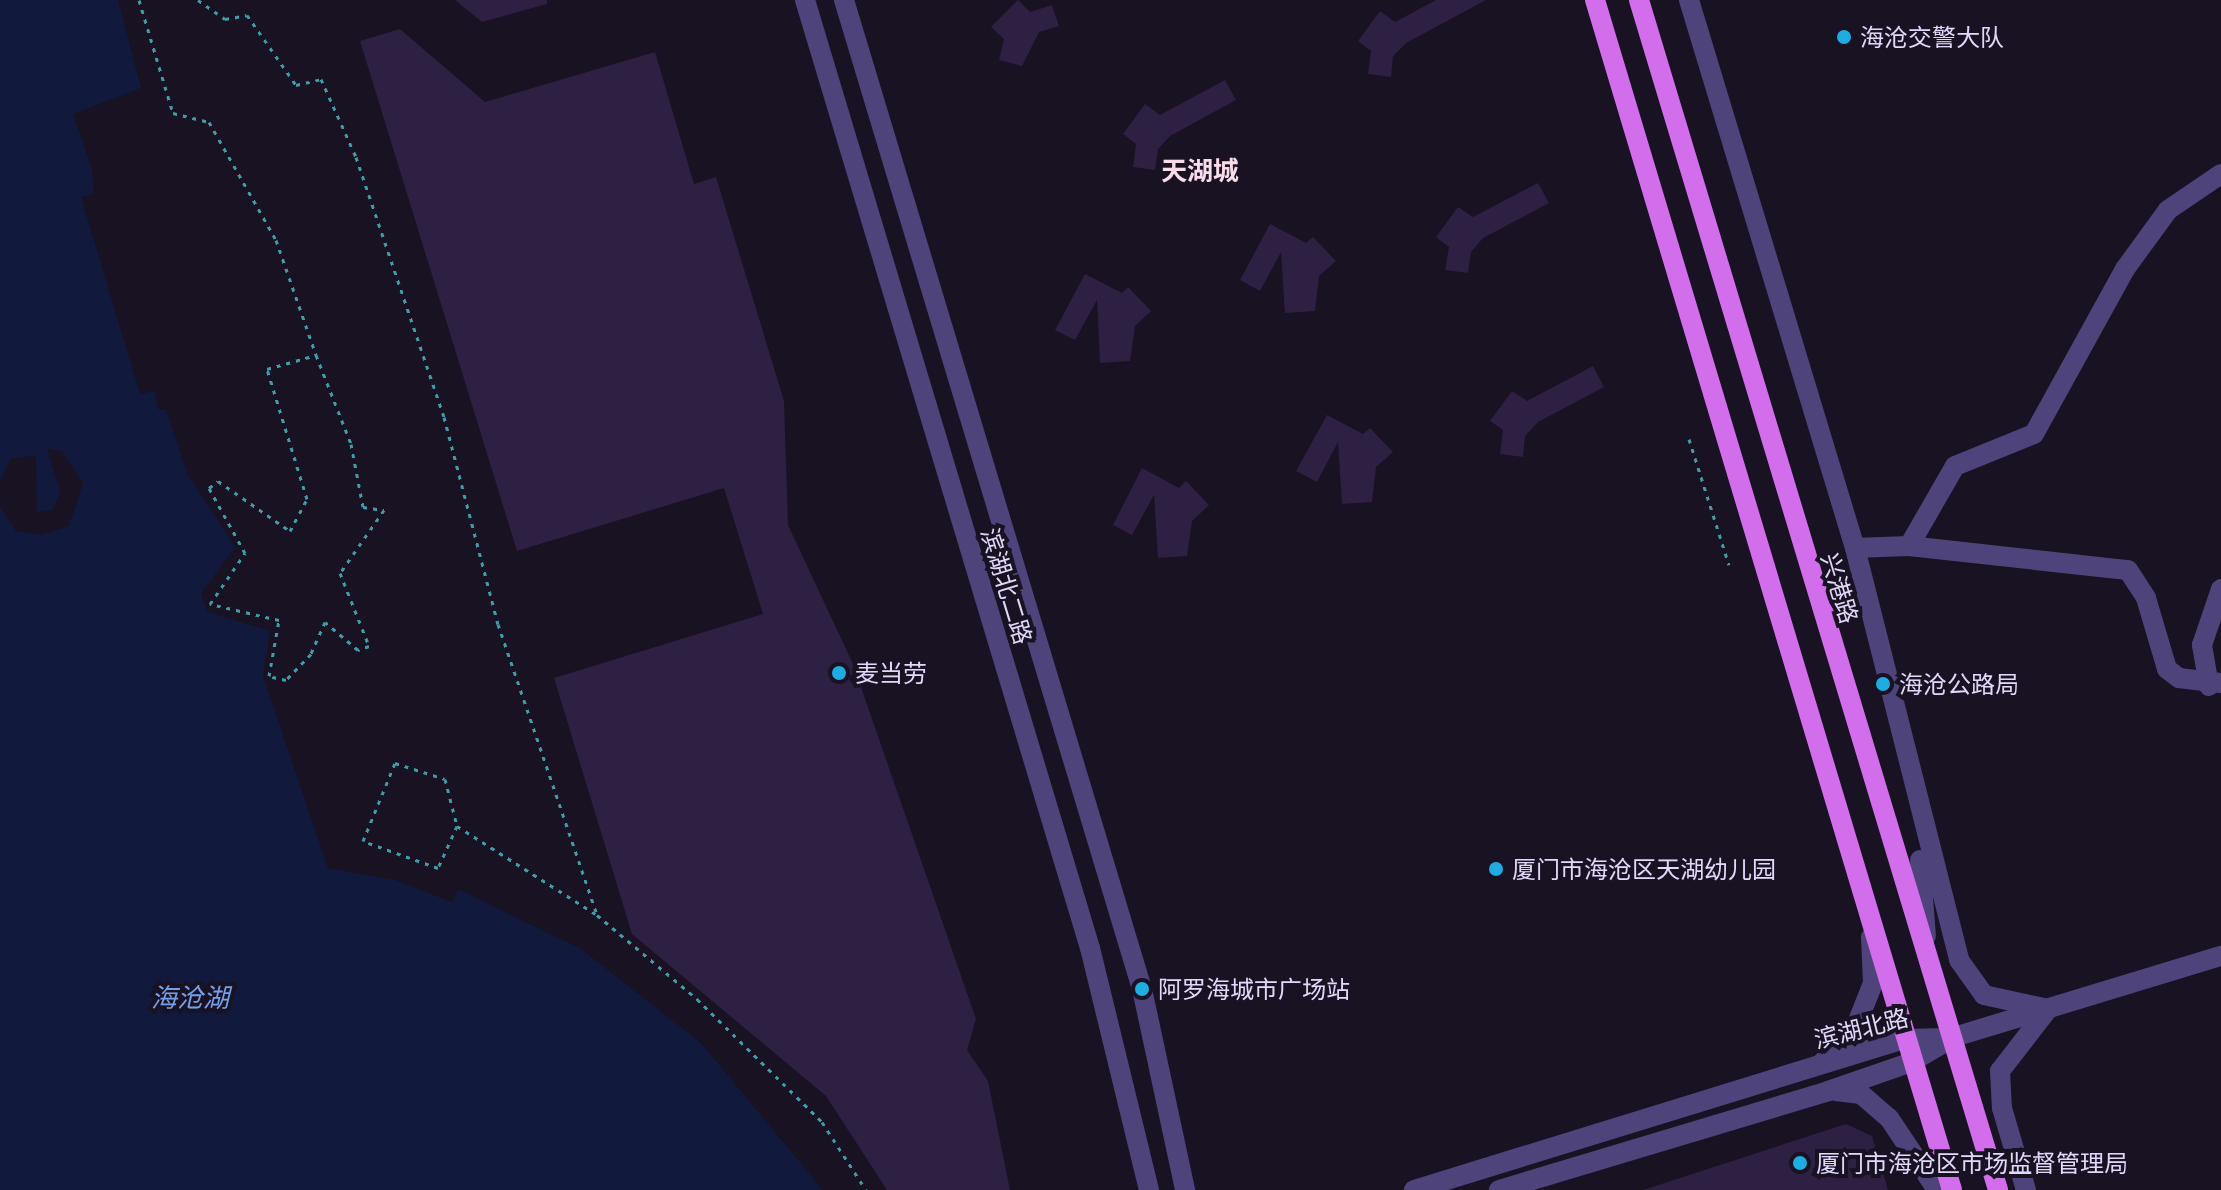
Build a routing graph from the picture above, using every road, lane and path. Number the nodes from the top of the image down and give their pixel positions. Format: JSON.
{"nodes":[{"id":1,"x":139,"y":0,"type":"edge"},
{"id":2,"x":198,"y":0,"type":"edge"},
{"id":3,"x":805,"y":0,"type":"edge"},
{"id":4,"x":844,"y":0,"type":"edge"},
{"id":5,"x":1595,"y":0,"type":"edge"},
{"id":6,"x":1639,"y":0,"type":"edge"},
{"id":7,"x":1689,"y":0,"type":"edge"},
{"id":8,"x":2221,"y":174,"type":"edge"},
{"id":9,"x":316,"y":355,"type":"junction"},
{"id":10,"x":1689,"y":439,"type":"dead end"},
{"id":11,"x":1909,"y":546,"type":"junction"},
{"id":12,"x":1855,"y":548,"type":"junction"},
{"id":13,"x":1729,"y":565,"type":"dead end"},
{"id":14,"x":2221,"y":589,"type":"edge"},
{"id":15,"x":2215,"y":684,"type":"edge"},
{"id":16,"x":1914,"y":786,"type":"junction"},
{"id":17,"x":457,"y":826,"type":"junction"},
{"id":18,"x":597,"y":915,"type":"junction"},
{"id":19,"x":1871,"y":937,"type":"junction"},
{"id":20,"x":1927,"y":952,"type":"junction"},
{"id":21,"x":2221,"y":956,"type":"edge"},
{"id":22,"x":2048,"y":1009,"type":"junction"},
{"id":23,"x":1954,"y":1037,"type":"junction"},
{"id":24,"x":1904,"y":1039,"type":"junction"},
{"id":25,"x":1909,"y":1063,"type":"junction"},
{"id":26,"x":1820,"y":1065,"type":"junction"},
{"id":27,"x":1828,"y":1091,"type":"junction"},
{"id":28,"x":1905,"y":1148,"type":"junction"},
{"id":29,"x":1544,"y":1151,"type":"junction"},
{"id":30,"x":2016,"y":1155,"type":"junction"},
{"id":31,"x":1554,"y":1182,"type":"edge"},
{"id":32,"x":866,"y":1190,"type":"edge"},
{"id":33,"x":1149,"y":1190,"type":"edge"},
{"id":34,"x":1185,"y":1190,"type":"edge"},
{"id":35,"x":1414,"y":1190,"type":"edge"},
{"id":36,"x":1499,"y":1190,"type":"edge"},
{"id":37,"x":1917,"y":1190,"type":"edge"},
{"id":38,"x":1937,"y":1190,"type":"edge"},
{"id":39,"x":1952,"y":1190,"type":"edge"},
{"id":40,"x":1998,"y":1190,"type":"edge"},
{"id":41,"x":2018,"y":1190,"type":"edge"},
{"id":42,"x":2026,"y":1190,"type":"edge"}],
"edges":[{"from":1,"to":9,"type":"path"},
{"from":2,"to":18,"type":"path"},
{"from":3,"to":33,"type":"street","name":"滨湖北二路"},
{"from":4,"to":34,"type":"street","name":"滨湖北二路"},
{"from":5,"to":19,"type":"main road"},
{"from":6,"to":20,"type":"main road","name":"兴港路"},
{"from":7,"to":12,"type":"street"},
{"from":8,"to":11,"type":"street"},
{"from":9,"to":9,"type":"path"},
{"from":10,"to":13,"type":"path"},
{"from":11,"to":12,"type":"street"},
{"from":11,"to":15,"type":"street"},
{"from":12,"to":16,"type":"street"},
{"from":14,"to":15,"type":"street"},
{"from":16,"to":20,"type":"street"},
{"from":16,"to":22,"type":"street"},
{"from":17,"to":17,"type":"path"},
{"from":17,"to":18,"type":"path"},
{"from":18,"to":32,"type":"path"},
{"from":19,"to":24,"type":"main road"},
{"from":19,"to":26,"type":"street"},
{"from":20,"to":23,"type":"main road","name":"兴港路"},
{"from":21,"to":22,"type":"street"},
{"from":22,"to":23,"type":"street"},
{"from":22,"to":30,"type":"street"},
{"from":23,"to":24,"type":"street","name":"滨湖北路"},
{"from":23,"to":25,"type":"street","name":"滨湖北路"},
{"from":23,"to":40,"type":"main road","name":"兴港路"},
{"from":24,"to":25,"type":"main road"},
{"from":24,"to":26,"type":"street","name":"滨湖北路"},
{"from":25,"to":27,"type":"street","name":"滨湖北路"},
{"from":25,"to":39,"type":"main road"},
{"from":26,"to":29,"type":"street","name":"滨湖北路"},
{"from":27,"to":28,"type":"street"},
{"from":27,"to":31,"type":"street","name":"滨湖北路"},
{"from":28,"to":37,"type":"street"},
{"from":28,"to":38,"type":"street"},
{"from":29,"to":31,"type":"street"},
{"from":29,"to":35,"type":"street","name":"滨湖北路"},
{"from":30,"to":41,"type":"street"},
{"from":30,"to":42,"type":"street"},
{"from":31,"to":36,"type":"street","name":"滨湖北路"}]}
